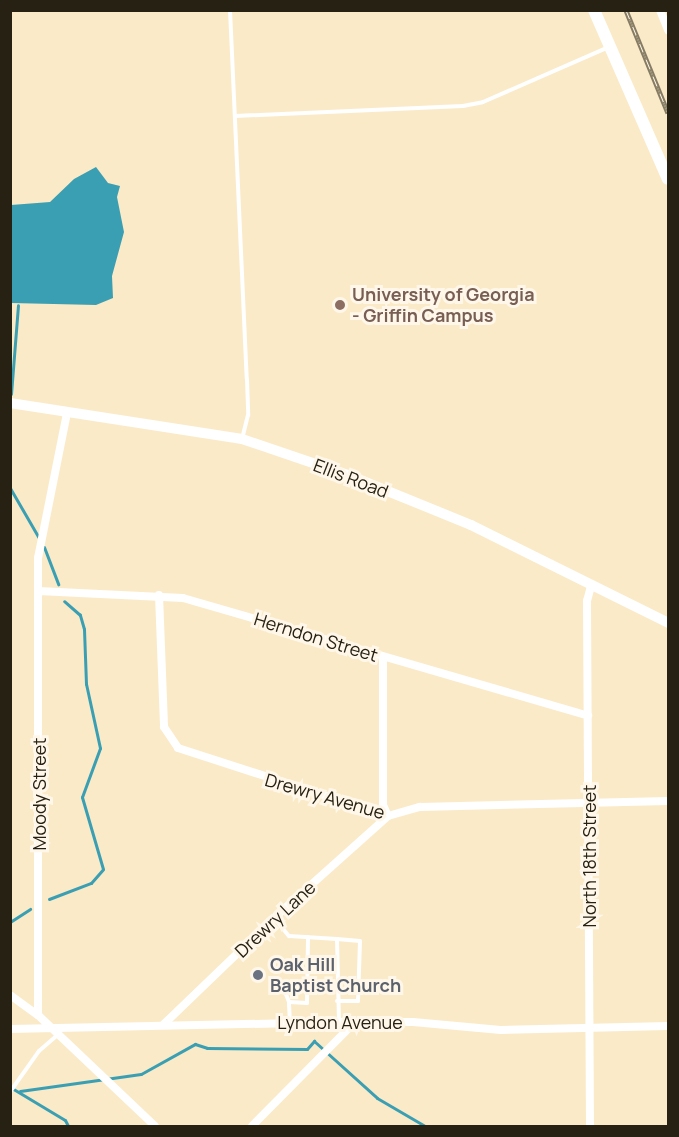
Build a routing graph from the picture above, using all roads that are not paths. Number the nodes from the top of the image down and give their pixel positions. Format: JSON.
{"nodes":[{"id":1,"x":230,"y":10,"type":"edge"},
{"id":2,"x":594,"y":10,"type":"edge"},
{"id":3,"x":660,"y":10,"type":"edge"},
{"id":4,"x":669,"y":30,"type":"edge"},
{"id":5,"x":610,"y":47,"type":"junction"},
{"id":6,"x":235,"y":116,"type":"junction"},
{"id":7,"x":669,"y":179,"type":"edge"},
{"id":8,"x":10,"y":404,"type":"edge"},
{"id":9,"x":67,"y":413,"type":"junction"},
{"id":10,"x":242,"y":439,"type":"junction"},
{"id":11,"x":591,"y":586,"type":"junction"},
{"id":12,"x":38,"y":591,"type":"junction"},
{"id":13,"x":159,"y":595,"type":"junction"},
{"id":14,"x":669,"y":623,"type":"edge"},
{"id":15,"x":383,"y":658,"type":"junction"},
{"id":16,"x":588,"y":716,"type":"junction"},
{"id":17,"x":669,"y":801,"type":"edge"},
{"id":18,"x":588,"y":803,"type":"junction"},
{"id":19,"x":388,"y":816,"type":"junction"},
{"id":20,"x":274,"y":918,"type":"junction"},
{"id":21,"x":308,"y":937,"type":"junction"},
{"id":22,"x":337,"y":939,"type":"junction"},
{"id":23,"x":283,"y":987,"type":"dead end"},
{"id":24,"x":10,"y":995,"type":"edge"},
{"id":25,"x":337,"y":1001,"type":"junction"},
{"id":26,"x":289,"y":1002,"type":"junction"},
{"id":27,"x":38,"y":1015,"type":"junction"},
{"id":28,"x":339,"y":1022,"type":"junction"},
{"id":29,"x":355,"y":1022,"type":"junction"},
{"id":30,"x":290,"y":1023,"type":"junction"},
{"id":31,"x":164,"y":1024,"type":"junction"},
{"id":32,"x":669,"y":1026,"type":"edge"},
{"id":33,"x":590,"y":1027,"type":"junction"},
{"id":34,"x":10,"y":1029,"type":"edge"},
{"id":35,"x":53,"y":1032,"type":"junction"},
{"id":36,"x":10,"y":1092,"type":"edge"},
{"id":37,"x":155,"y":1126,"type":"edge"},
{"id":38,"x":252,"y":1126,"type":"edge"},
{"id":39,"x":590,"y":1126,"type":"edge"}],
"edges":[{"from":1,"to":6,"type":"lane"},
{"from":2,"to":5,"type":"main road"},
{"from":3,"to":4,"type":"street"},
{"from":5,"to":6,"type":"lane"},
{"from":5,"to":7,"type":"main road"},
{"from":6,"to":10,"type":"lane"},
{"from":8,"to":9,"type":"street","name":"Ellis Road"},
{"from":9,"to":10,"type":"street","name":"Ellis Road"},
{"from":9,"to":12,"type":"street","name":"Moody Street"},
{"from":10,"to":11,"type":"street","name":"Ellis Road"},
{"from":11,"to":14,"type":"street","name":"Ellis Road"},
{"from":11,"to":16,"type":"street","name":"North 18th Street"},
{"from":12,"to":13,"type":"street","name":"Herndon Street"},
{"from":12,"to":27,"type":"street","name":"Moody Street"},
{"from":13,"to":15,"type":"street","name":"Herndon Street"},
{"from":13,"to":19,"type":"street","name":"Drewry Avenue"},
{"from":15,"to":16,"type":"street","name":"Herndon Street"},
{"from":15,"to":19,"type":"street"},
{"from":16,"to":18,"type":"street","name":"North 18th Street"},
{"from":17,"to":18,"type":"street","name":"Drewry Avenue"},
{"from":18,"to":19,"type":"street","name":"Drewry Avenue"},
{"from":18,"to":33,"type":"street","name":"North 18th Street"},
{"from":19,"to":20,"type":"street","name":"Drewry Lane"},
{"from":20,"to":21,"type":"lane"},
{"from":20,"to":31,"type":"street","name":"Drewry Lane"},
{"from":21,"to":22,"type":"lane"},
{"from":21,"to":26,"type":"lane"},
{"from":22,"to":25,"type":"lane"},
{"from":22,"to":25,"type":"lane"},
{"from":23,"to":26,"type":"lane"},
{"from":24,"to":27,"type":"street"},
{"from":25,"to":28,"type":"lane"},
{"from":26,"to":30,"type":"lane"},
{"from":27,"to":35,"type":"street"},
{"from":28,"to":29,"type":"street","name":"Lyndon Avenue"},
{"from":28,"to":30,"type":"street","name":"Lyndon Avenue"},
{"from":29,"to":33,"type":"street","name":"Lyndon Avenue"},
{"from":29,"to":38,"type":"street"},
{"from":30,"to":31,"type":"street","name":"Lyndon Avenue"},
{"from":31,"to":35,"type":"street","name":"Lyndon Avenue"},
{"from":32,"to":33,"type":"street","name":"Lyndon Avenue"},
{"from":33,"to":39,"type":"street","name":"North 18th Street"},
{"from":34,"to":35,"type":"street","name":"Lyndon Avenue"},
{"from":35,"to":36,"type":"lane"},
{"from":35,"to":37,"type":"street"}]}
